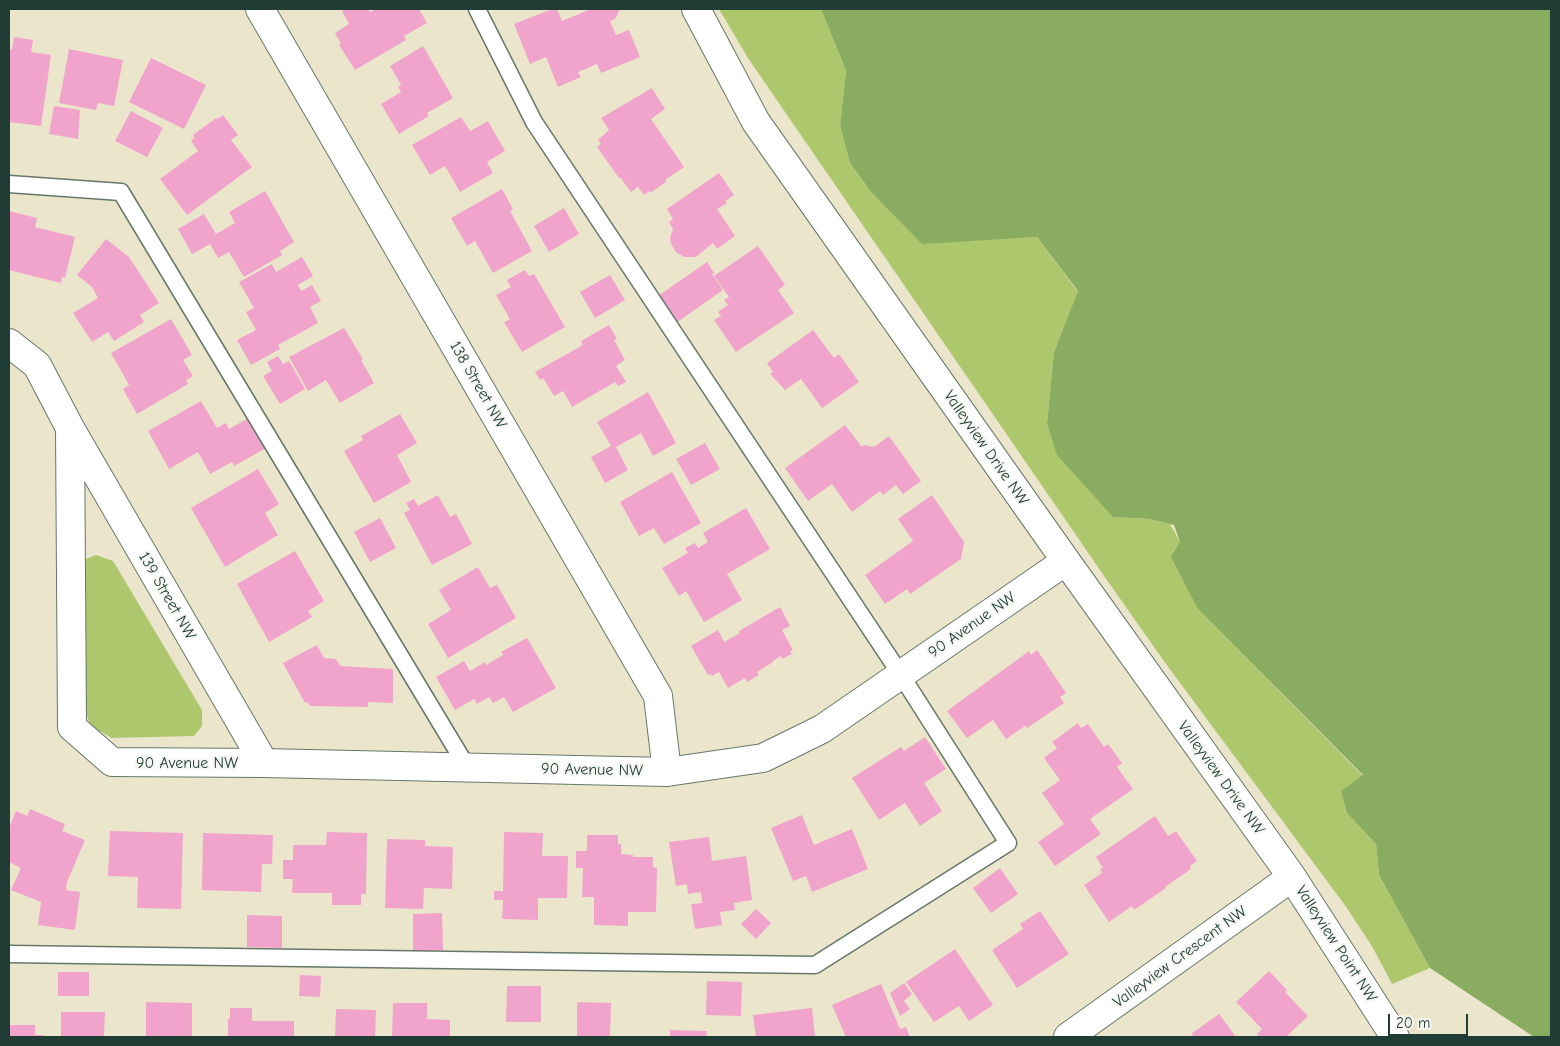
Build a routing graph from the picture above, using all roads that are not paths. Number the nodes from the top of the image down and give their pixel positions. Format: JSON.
{"nodes":[{"id":1,"x":260,"y":9,"type":"edge"},
{"id":2,"x":477,"y":9,"type":"edge"},
{"id":3,"x":696,"y":9,"type":"edge"},
{"id":4,"x":9,"y":184,"type":"edge"},
{"id":5,"x":9,"y":343,"type":"edge"},
{"id":6,"x":70,"y":428,"type":"junction"},
{"id":7,"x":1066,"y":561,"type":"junction"},
{"id":8,"x":901,"y":675,"type":"junction"},
{"id":9,"x":72,"y":727,"type":"joint"},
{"id":10,"x":264,"y":764,"type":"junction"},
{"id":11,"x":467,"y":767,"type":"junction"},
{"id":12,"x":667,"y":772,"type":"junction"},
{"id":13,"x":1292,"y":877,"type":"junction"},
{"id":14,"x":9,"y":954,"type":"edge"},
{"id":15,"x":1068,"y":1037,"type":"edge"},
{"id":16,"x":1395,"y":1037,"type":"edge"}],
"edges":[{"from":1,"to":12,"type":"street","name":"138 Street NW"},
{"from":2,"to":8,"type":"lane"},
{"from":3,"to":7,"type":"street","name":"Valleyview Drive NW"},
{"from":4,"to":11,"type":"lane"},
{"from":5,"to":6,"type":"street","name":"139 Street NW"},
{"from":6,"to":9,"type":"street","name":"139 Street NW"},
{"from":6,"to":10,"type":"street","name":"139 Street NW"},
{"from":7,"to":8,"type":"street","name":"90 Avenue NW"},
{"from":7,"to":13,"type":"street","name":"Valleyview Drive NW"},
{"from":8,"to":12,"type":"street","name":"90 Avenue NW"},
{"from":8,"to":14,"type":"lane"},
{"from":9,"to":10,"type":"street","name":"90 Avenue NW"},
{"from":10,"to":11,"type":"street","name":"90 Avenue NW"},
{"from":11,"to":12,"type":"street","name":"90 Avenue NW"},
{"from":13,"to":15,"type":"street","name":"Valleyview Crescent NW"},
{"from":13,"to":16,"type":"street","name":"Valleyview Point NW"}]}
